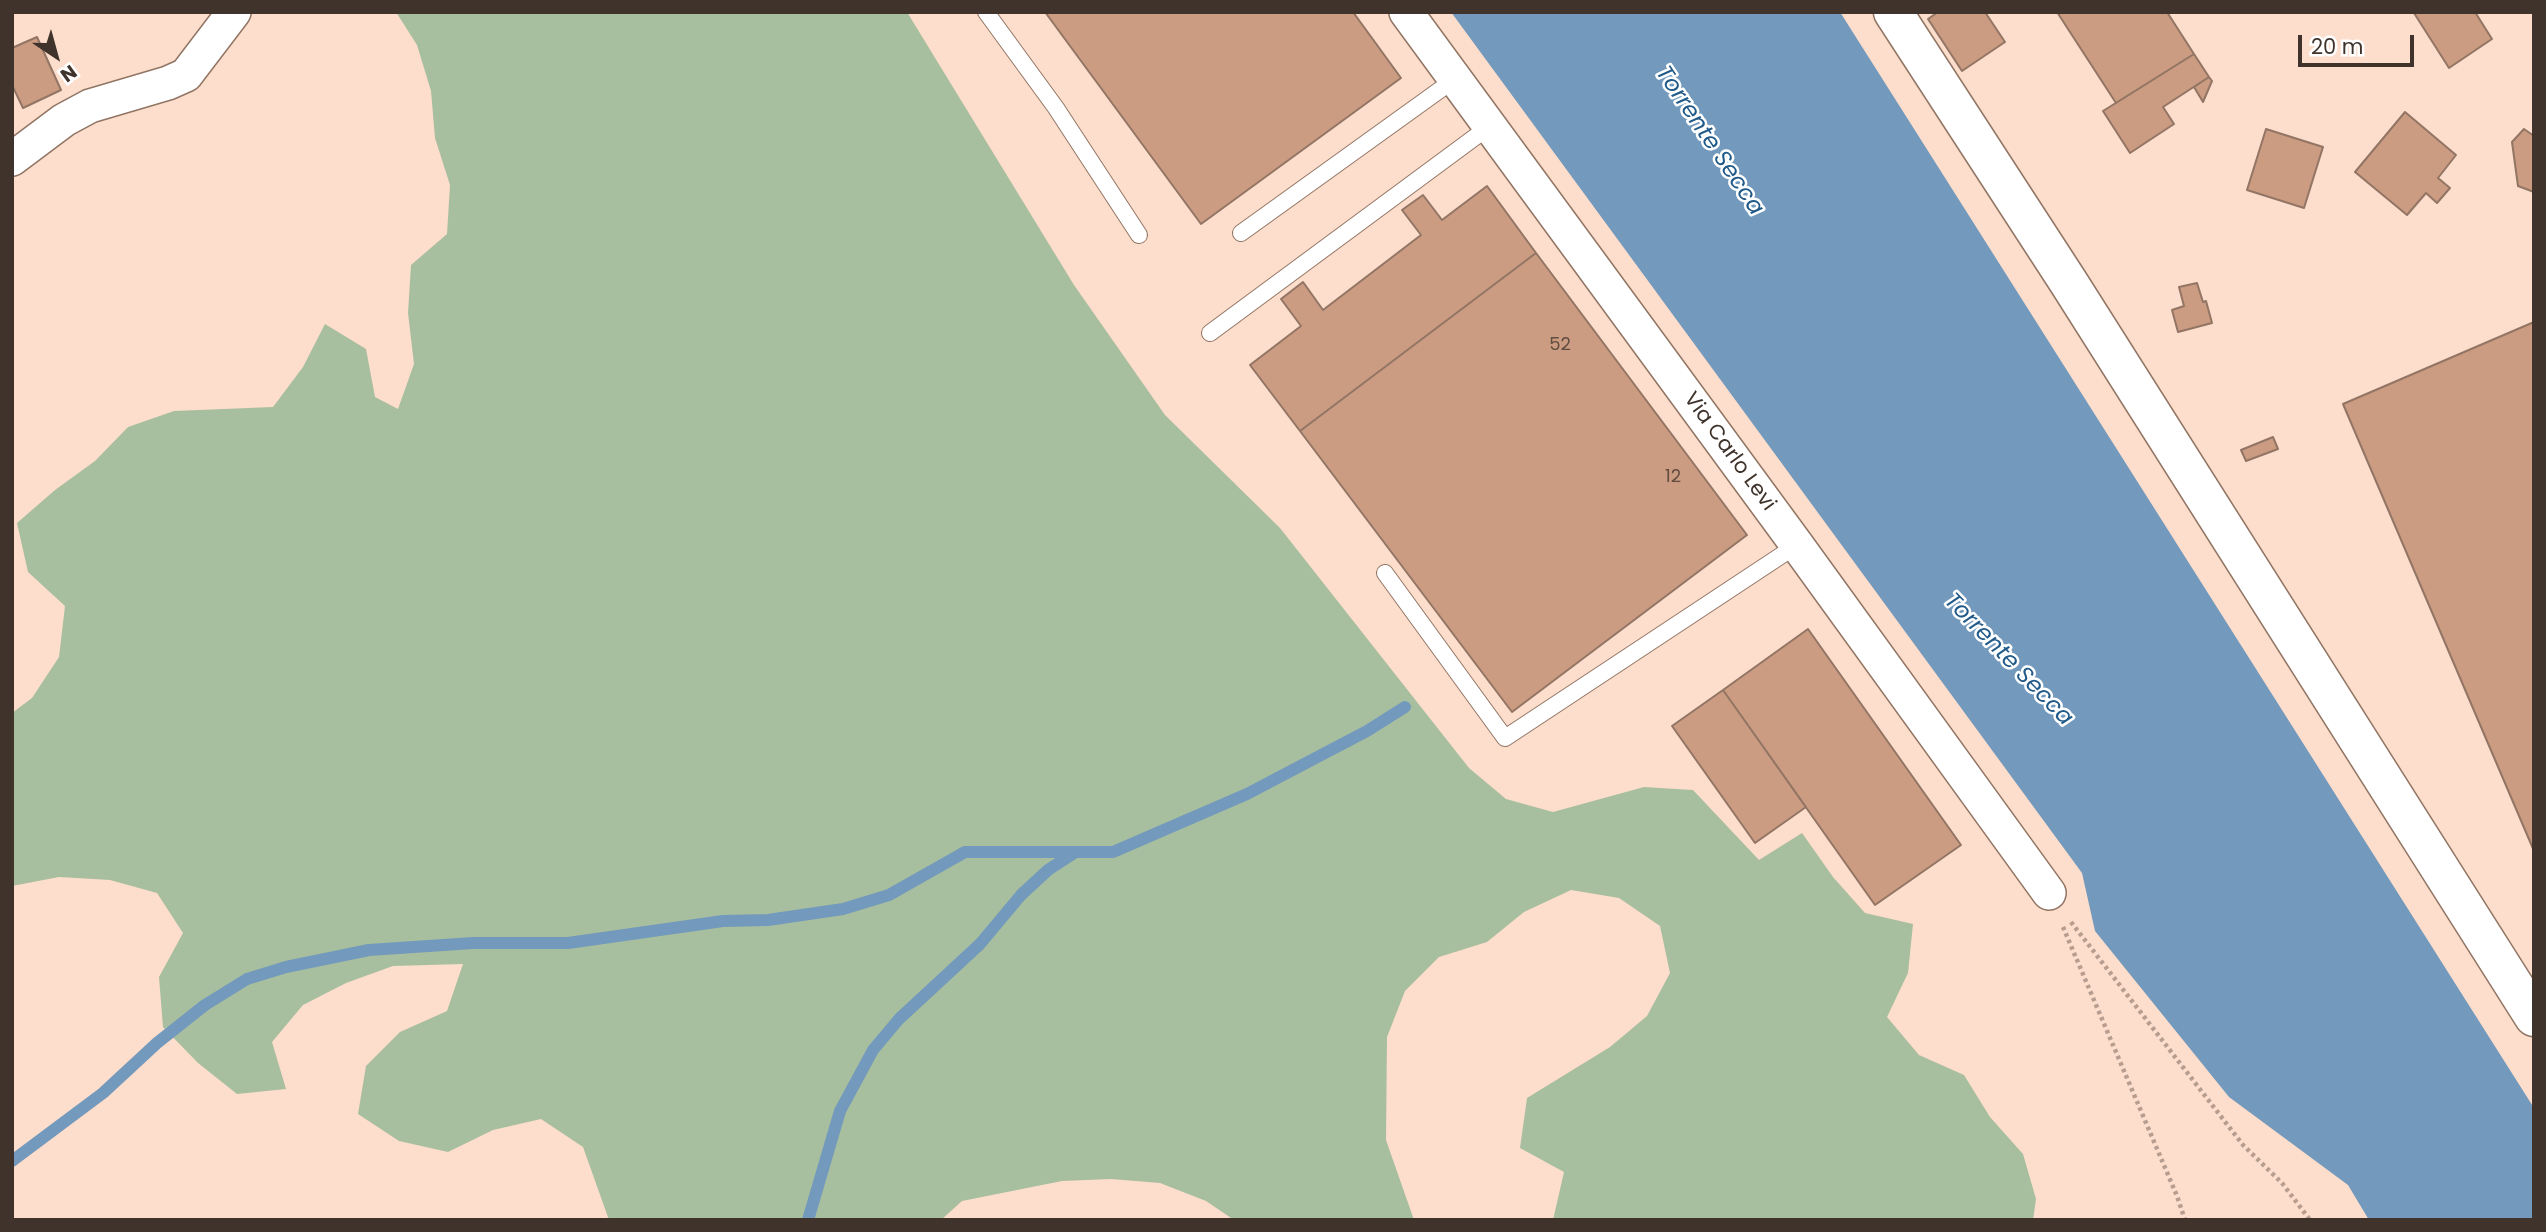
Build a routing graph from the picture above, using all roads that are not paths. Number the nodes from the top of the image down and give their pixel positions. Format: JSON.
{"nodes":[{"id":1,"x":234,"y":12,"type":"edge"},
{"id":2,"x":986,"y":12,"type":"edge"},
{"id":3,"x":1406,"y":12,"type":"edge"},
{"id":4,"x":1893,"y":12,"type":"edge"},
{"id":5,"x":1455,"y":79,"type":"junction"},
{"id":6,"x":1490,"y":126,"type":"junction"},
{"id":7,"x":12,"y":159,"type":"edge"},
{"id":8,"x":1241,"y":233,"type":"dead end"},
{"id":9,"x":1139,"y":235,"type":"dead end"},
{"id":10,"x":1210,"y":333,"type":"dead end"},
{"id":11,"x":1797,"y":545,"type":"junction"},
{"id":12,"x":1385,"y":573,"type":"dead end"},
{"id":13,"x":2049,"y":894,"type":"road end"},
{"id":14,"x":2534,"y":1017,"type":"edge"}],
"edges":[{"from":1,"to":7,"type":"street"},
{"from":2,"to":9,"type":"lane"},
{"from":3,"to":5,"type":"street","name":"Via Carlo Levi"},
{"from":4,"to":14,"type":"main road"},
{"from":5,"to":6,"type":"street","name":"Via Carlo Levi"},
{"from":5,"to":8,"type":"lane"},
{"from":6,"to":10,"type":"lane"},
{"from":6,"to":11,"type":"street","name":"Via Carlo Levi"},
{"from":11,"to":12,"type":"lane"},
{"from":11,"to":13,"type":"street","name":"Via Carlo Levi"}]}
